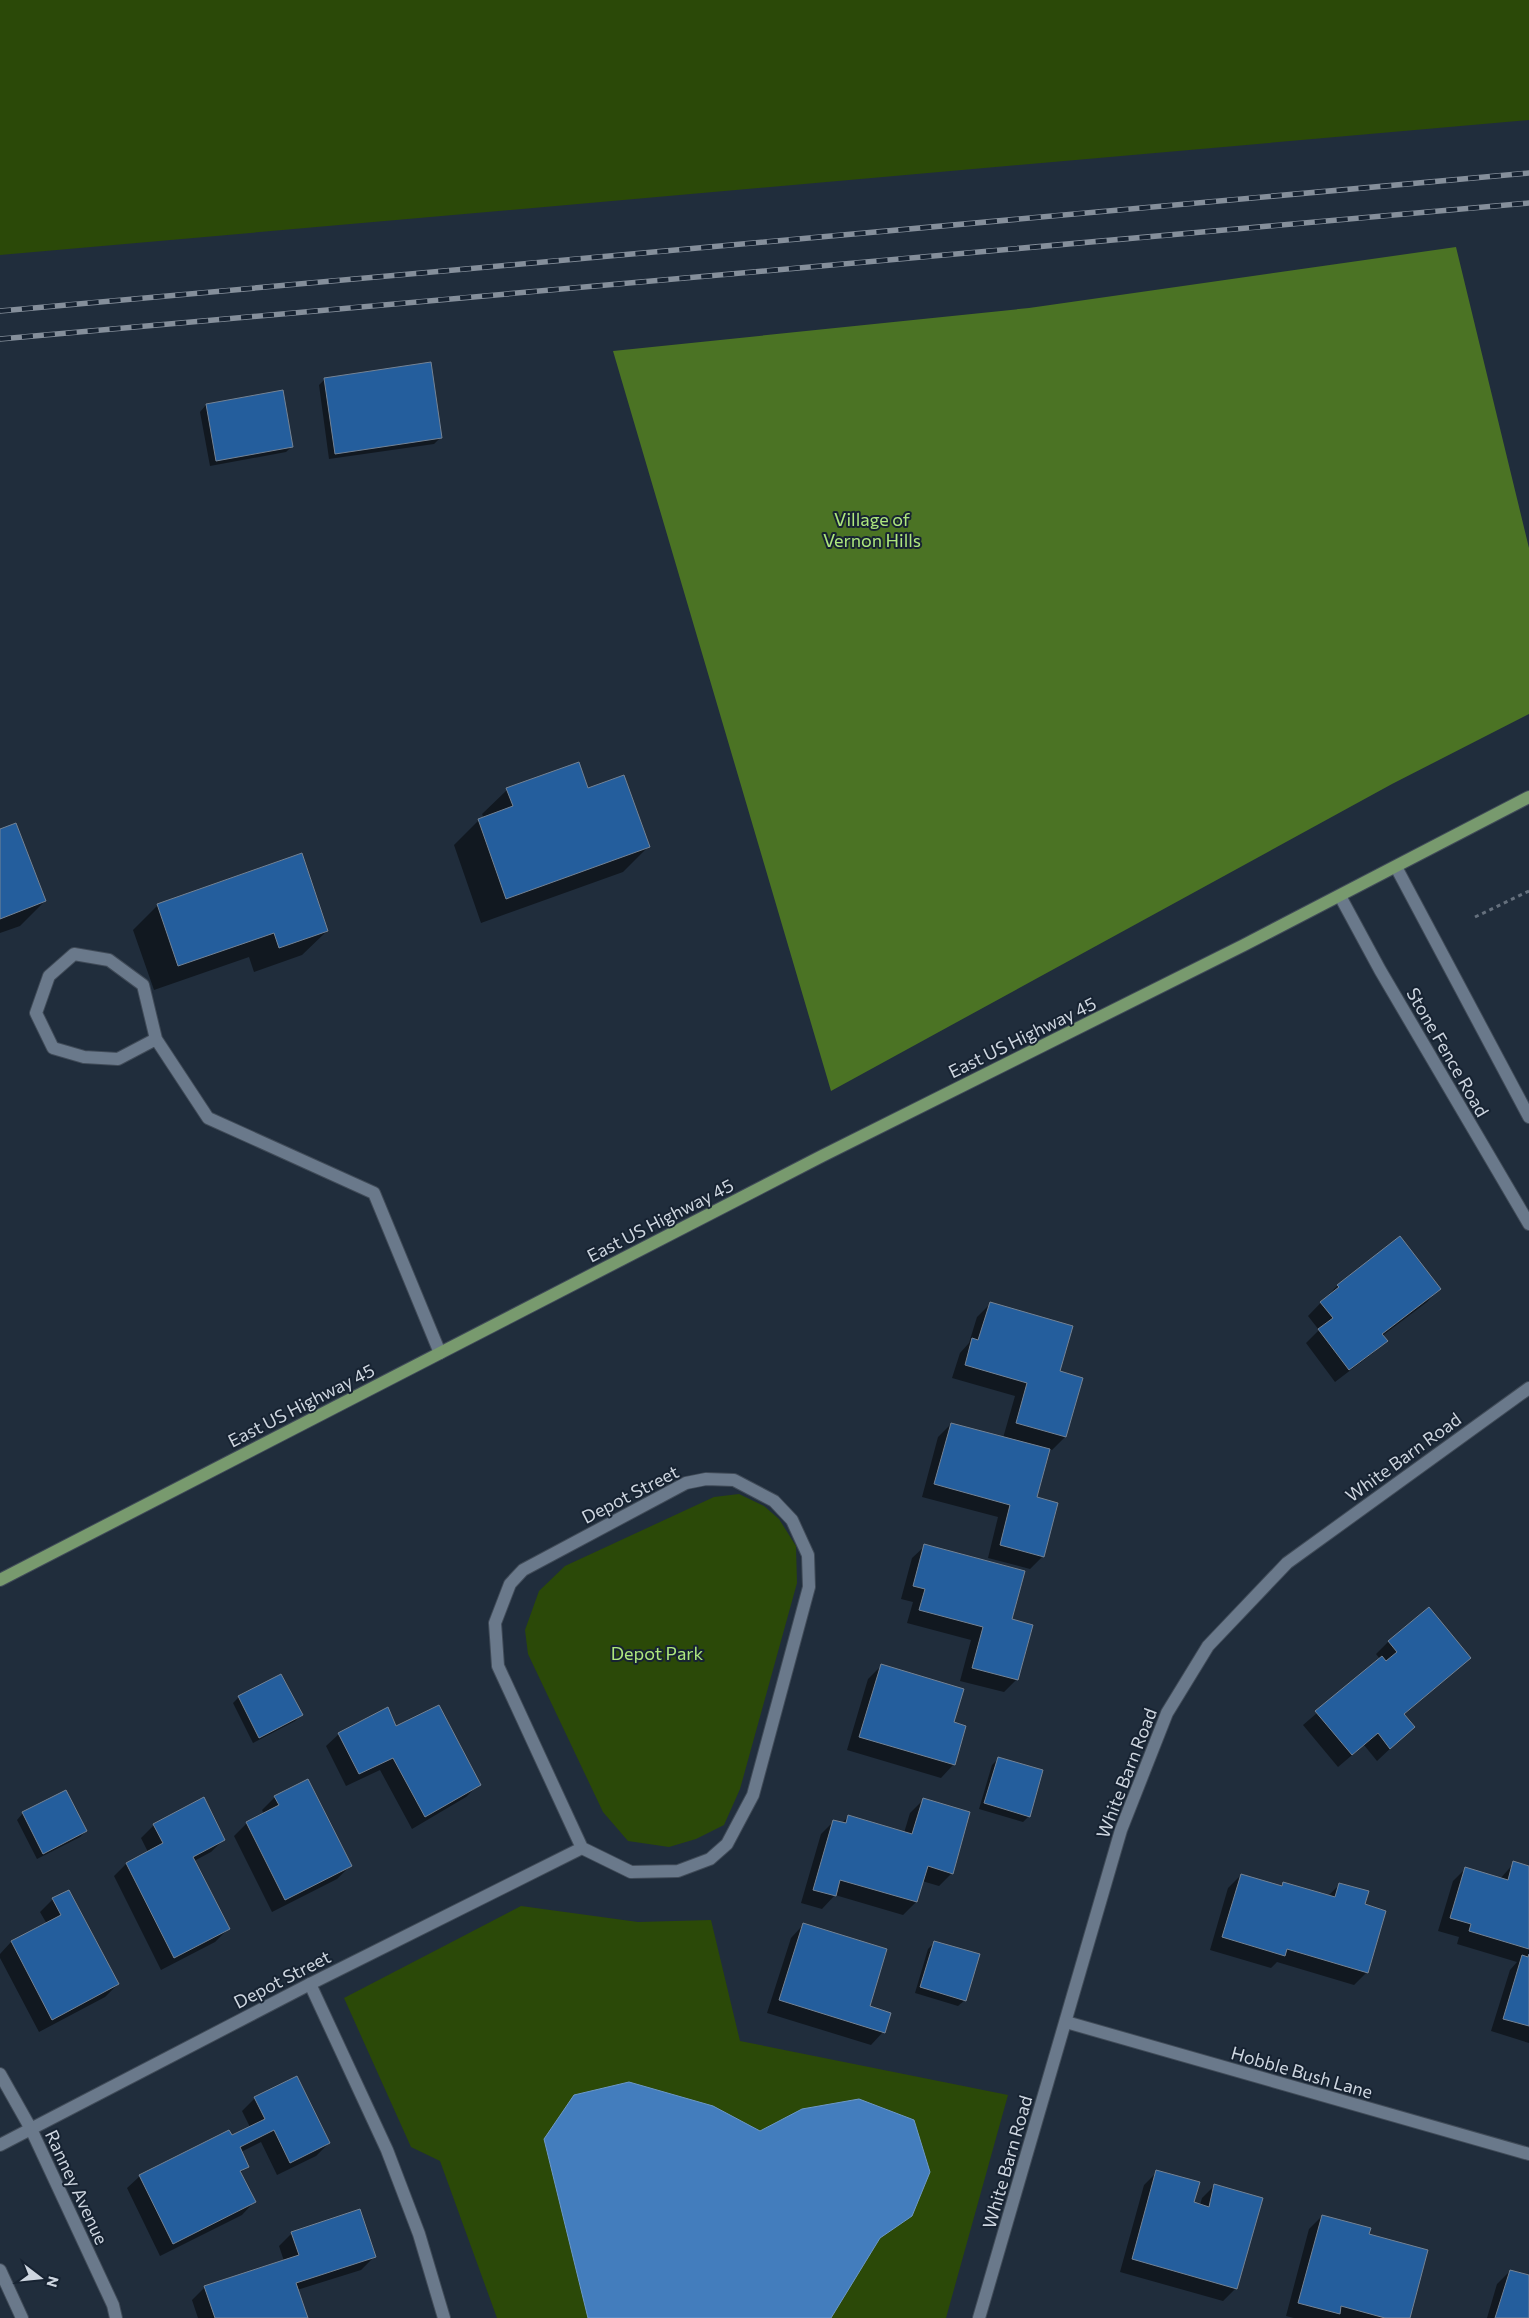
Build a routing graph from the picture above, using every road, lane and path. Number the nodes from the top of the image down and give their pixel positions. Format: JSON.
{"nodes":[{"id":1,"x":1529,"y":797,"type":"edge"},
{"id":2,"x":1396,"y":867,"type":"junction"},
{"id":3,"x":1529,"y":891,"type":"edge"},
{"id":4,"x":1340,"y":896,"type":"junction"},
{"id":5,"x":1475,"y":917,"type":"dead end"},
{"id":6,"x":156,"y":1039,"type":"junction"},
{"id":7,"x":1529,"y":1117,"type":"edge"},
{"id":8,"x":1529,"y":1224,"type":"edge"},
{"id":9,"x":440,"y":1353,"type":"junction"},
{"id":10,"x":1529,"y":1388,"type":"edge"},
{"id":11,"x":0,"y":1580,"type":"edge"},
{"id":12,"x":582,"y":1848,"type":"junction"},
{"id":13,"x":310,"y":1984,"type":"junction"},
{"id":14,"x":1066,"y":2022,"type":"junction"},
{"id":15,"x":0,"y":2074,"type":"edge"},
{"id":16,"x":31,"y":2129,"type":"junction"},
{"id":17,"x":0,"y":2144,"type":"edge"},
{"id":18,"x":1529,"y":2154,"type":"edge"},
{"id":19,"x":0,"y":2270,"type":"edge"},
{"id":20,"x":22,"y":2318,"type":"edge"},
{"id":21,"x":116,"y":2318,"type":"edge"},
{"id":22,"x":444,"y":2318,"type":"edge"},
{"id":23,"x":979,"y":2318,"type":"edge"}],
"edges":[{"from":1,"to":2,"type":"main road","name":"East US Highway 45"},
{"from":2,"to":4,"type":"main road","name":"East US Highway 45"},
{"from":2,"to":7,"type":"street"},
{"from":3,"to":5,"type":"path"},
{"from":4,"to":8,"type":"street","name":"Stone Fence Road"},
{"from":4,"to":9,"type":"main road","name":"East US Highway 45"},
{"from":6,"to":6,"type":"street"},
{"from":6,"to":9,"type":"street"},
{"from":9,"to":11,"type":"main road","name":"East US Highway 45"},
{"from":10,"to":14,"type":"street","name":"White Barn Road"},
{"from":12,"to":12,"type":"street","name":"Depot Street"},
{"from":12,"to":13,"type":"street","name":"Depot Street"},
{"from":13,"to":16,"type":"street","name":"Depot Street"},
{"from":13,"to":22,"type":"street"},
{"from":14,"to":18,"type":"street","name":"Hobble Bush Lane"},
{"from":14,"to":23,"type":"street","name":"White Barn Road"},
{"from":15,"to":16,"type":"street","name":"Ranney Avenue"},
{"from":16,"to":17,"type":"street","name":"Depot Street"},
{"from":16,"to":21,"type":"street","name":"Ranney Avenue"},
{"from":19,"to":20,"type":"street"}]}
